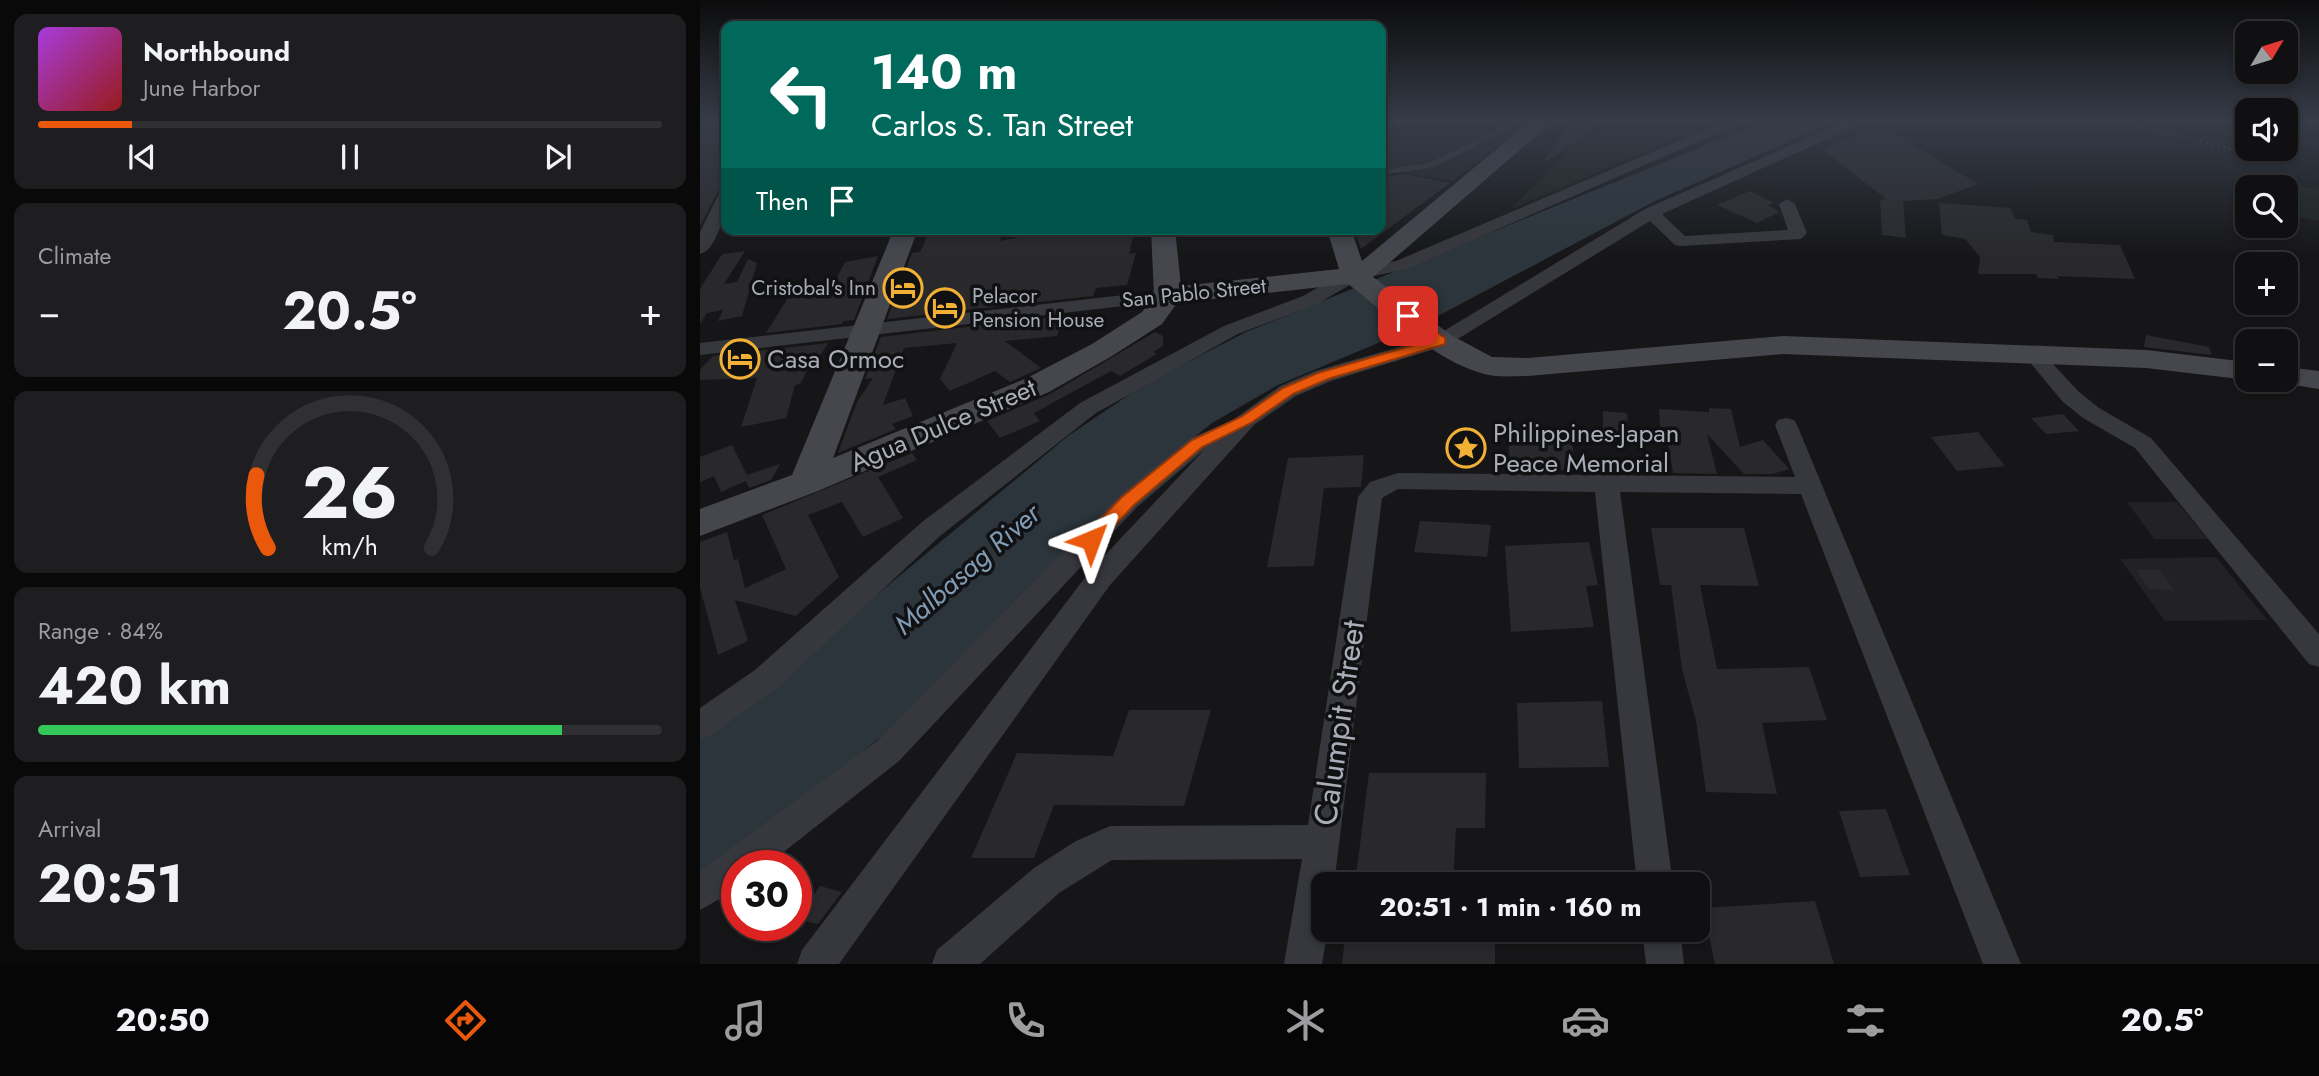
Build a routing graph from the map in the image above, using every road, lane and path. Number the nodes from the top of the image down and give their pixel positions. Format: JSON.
{"nodes":[{"id":1,"x":1419,"y":167,"type":"edge"},
{"id":2,"x":1489,"y":167,"type":"edge"},
{"id":3,"x":1630,"y":167,"type":"edge"},
{"id":4,"x":1755,"y":167,"type":"edge"},
{"id":5,"x":1386,"y":172,"type":"edge"},
{"id":6,"x":1787,"y":204,"type":"dead end"},
{"id":7,"x":721,"y":207,"type":"edge"},
{"id":8,"x":1651,"y":213,"type":"junction"},
{"id":9,"x":713,"y":225,"type":"edge"},
{"id":10,"x":904,"y":235,"type":"edge"},
{"id":11,"x":1163,"y":235,"type":"edge"},
{"id":12,"x":1341,"y":235,"type":"edge"},
{"id":13,"x":700,"y":248,"type":"edge"},
{"id":14,"x":1359,"y":279,"type":"junction"},
{"id":15,"x":1168,"y":296,"type":"junction"},
{"id":16,"x":866,"y":328,"type":"junction"},
{"id":17,"x":1435,"y":337,"type":"junction"},
{"id":18,"x":700,"y":349,"type":"edge"},
{"id":19,"x":2033,"y":354,"type":"junction"},
{"id":20,"x":2235,"y":370,"type":"edge"},
{"id":21,"x":2298,"y":377,"type":"edge"},
{"id":22,"x":2319,"y":380,"type":"edge"},
{"id":23,"x":1246,"y":420,"type":"junction"},
{"id":24,"x":1786,"y":425,"type":"dead end"},
{"id":25,"x":806,"y":482,"type":"junction"},
{"id":26,"x":1606,"y":482,"type":"junction"},
{"id":27,"x":1808,"y":486,"type":"junction"},
{"id":28,"x":700,"y":523,"type":"edge"},
{"id":29,"x":2319,"y":655,"type":"edge"},
{"id":30,"x":700,"y":725,"type":"edge"},
{"id":31,"x":1323,"y":842,"type":"junction"},
{"id":32,"x":759,"y":850,"type":"edge"},
{"id":33,"x":1654,"y":872,"type":"edge"},
{"id":34,"x":721,"y":878,"type":"edge"},
{"id":35,"x":700,"y":892,"type":"edge"},
{"id":36,"x":1662,"y":942,"type":"edge"},
{"id":37,"x":816,"y":964,"type":"edge"},
{"id":38,"x":951,"y":964,"type":"edge"},
{"id":39,"x":1303,"y":964,"type":"edge"},
{"id":40,"x":1665,"y":964,"type":"edge"},
{"id":41,"x":2002,"y":964,"type":"edge"}],
"edges":[{"from":1,"to":5,"type":"lane"},
{"from":2,"to":14,"type":"street"},
{"from":3,"to":14,"type":"street"},
{"from":4,"to":8,"type":"street"},
{"from":6,"to":8,"type":"street"},
{"from":7,"to":9,"type":"street"},
{"from":8,"to":17,"type":"street"},
{"from":9,"to":13,"type":"street"},
{"from":10,"to":16,"type":"street"},
{"from":11,"to":15,"type":"street"},
{"from":12,"to":14,"type":"street"},
{"from":14,"to":15,"type":"street","name":"San Pablo Street"},
{"from":14,"to":17,"type":"street"},
{"from":14,"to":30,"type":"street"},
{"from":15,"to":16,"type":"street","name":"San Pablo Street"},
{"from":15,"to":25,"type":"street","name":"Agua Dulce Street"},
{"from":16,"to":18,"type":"street","name":"San Pablo Street"},
{"from":16,"to":25,"type":"street"},
{"from":17,"to":19,"type":"street"},
{"from":17,"to":23,"type":"street"},
{"from":19,"to":20,"type":"street"},
{"from":19,"to":29,"type":"street"},
{"from":21,"to":22,"type":"street"},
{"from":23,"to":32,"type":"street"},
{"from":23,"to":37,"type":"street"},
{"from":24,"to":27,"type":"street"},
{"from":25,"to":28,"type":"street","name":"Agua Dulce Street"},
{"from":26,"to":27,"type":"street"},
{"from":26,"to":31,"type":"street","name":"Calumpit Street"},
{"from":26,"to":33,"type":"street"},
{"from":27,"to":41,"type":"street"},
{"from":31,"to":38,"type":"street"},
{"from":31,"to":39,"type":"street","name":"Calumpit Street"},
{"from":34,"to":35,"type":"street"},
{"from":36,"to":40,"type":"street"}]}
